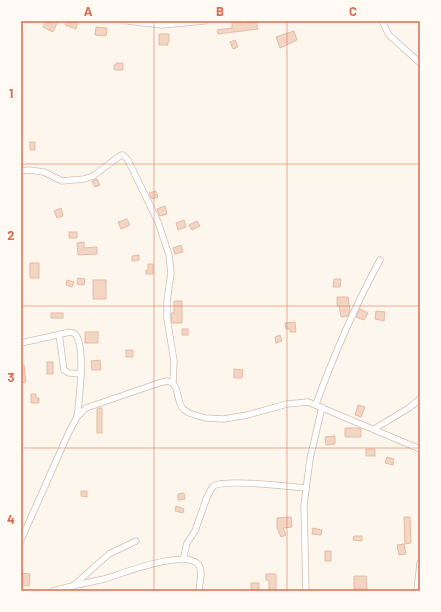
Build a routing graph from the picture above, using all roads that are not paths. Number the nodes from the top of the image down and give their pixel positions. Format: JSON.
{"nodes":[{"id":1,"x":127,"y":21,"type":"edge"},
{"id":2,"x":204,"y":21,"type":"edge"},
{"id":3,"x":382,"y":21,"type":"edge"},
{"id":4,"x":420,"y":63,"type":"edge"},
{"id":5,"x":21,"y":171,"type":"edge"},
{"id":6,"x":380,"y":260,"type":"dead end"},
{"id":7,"x":59,"y":334,"type":"junction"},
{"id":8,"x":21,"y":343,"type":"edge"},
{"id":9,"x":81,"y":374,"type":"junction"},
{"id":10,"x":173,"y":383,"type":"junction"},
{"id":11,"x":420,"y":399,"type":"edge"},
{"id":12,"x":316,"y":404,"type":"junction"},
{"id":13,"x":322,"y":407,"type":"junction"},
{"id":14,"x":77,"y":417,"type":"junction"},
{"id":15,"x":374,"y":429,"type":"junction"},
{"id":16,"x":420,"y":449,"type":"edge"},
{"id":17,"x":306,"y":488,"type":"junction"},
{"id":18,"x":21,"y":540,"type":"edge"},
{"id":19,"x":136,"y":541,"type":"dead end"},
{"id":20,"x":183,"y":560,"type":"junction"},
{"id":21,"x":420,"y":562,"type":"edge"},
{"id":22,"x":72,"y":586,"type":"junction"},
{"id":23,"x":53,"y":591,"type":"edge"},
{"id":24,"x":198,"y":591,"type":"edge"},
{"id":25,"x":306,"y":591,"type":"edge"},
{"id":26,"x":417,"y":591,"type":"edge"}],
"edges":[{"from":1,"to":2,"type":"street"},
{"from":3,"to":4,"type":"street"},
{"from":5,"to":10,"type":"street"},
{"from":6,"to":12,"type":"street"},
{"from":7,"to":8,"type":"street"},
{"from":7,"to":9,"type":"street"},
{"from":7,"to":9,"type":"street"},
{"from":9,"to":14,"type":"street"},
{"from":10,"to":12,"type":"street"},
{"from":10,"to":14,"type":"street"},
{"from":11,"to":15,"type":"street"},
{"from":12,"to":13,"type":"street"},
{"from":13,"to":15,"type":"street"},
{"from":13,"to":17,"type":"street"},
{"from":14,"to":18,"type":"street"},
{"from":15,"to":16,"type":"street"},
{"from":17,"to":20,"type":"street"},
{"from":17,"to":25,"type":"street"},
{"from":19,"to":22,"type":"street"},
{"from":20,"to":22,"type":"street"},
{"from":20,"to":24,"type":"street"},
{"from":21,"to":26,"type":"street"},
{"from":22,"to":23,"type":"street"}]}
